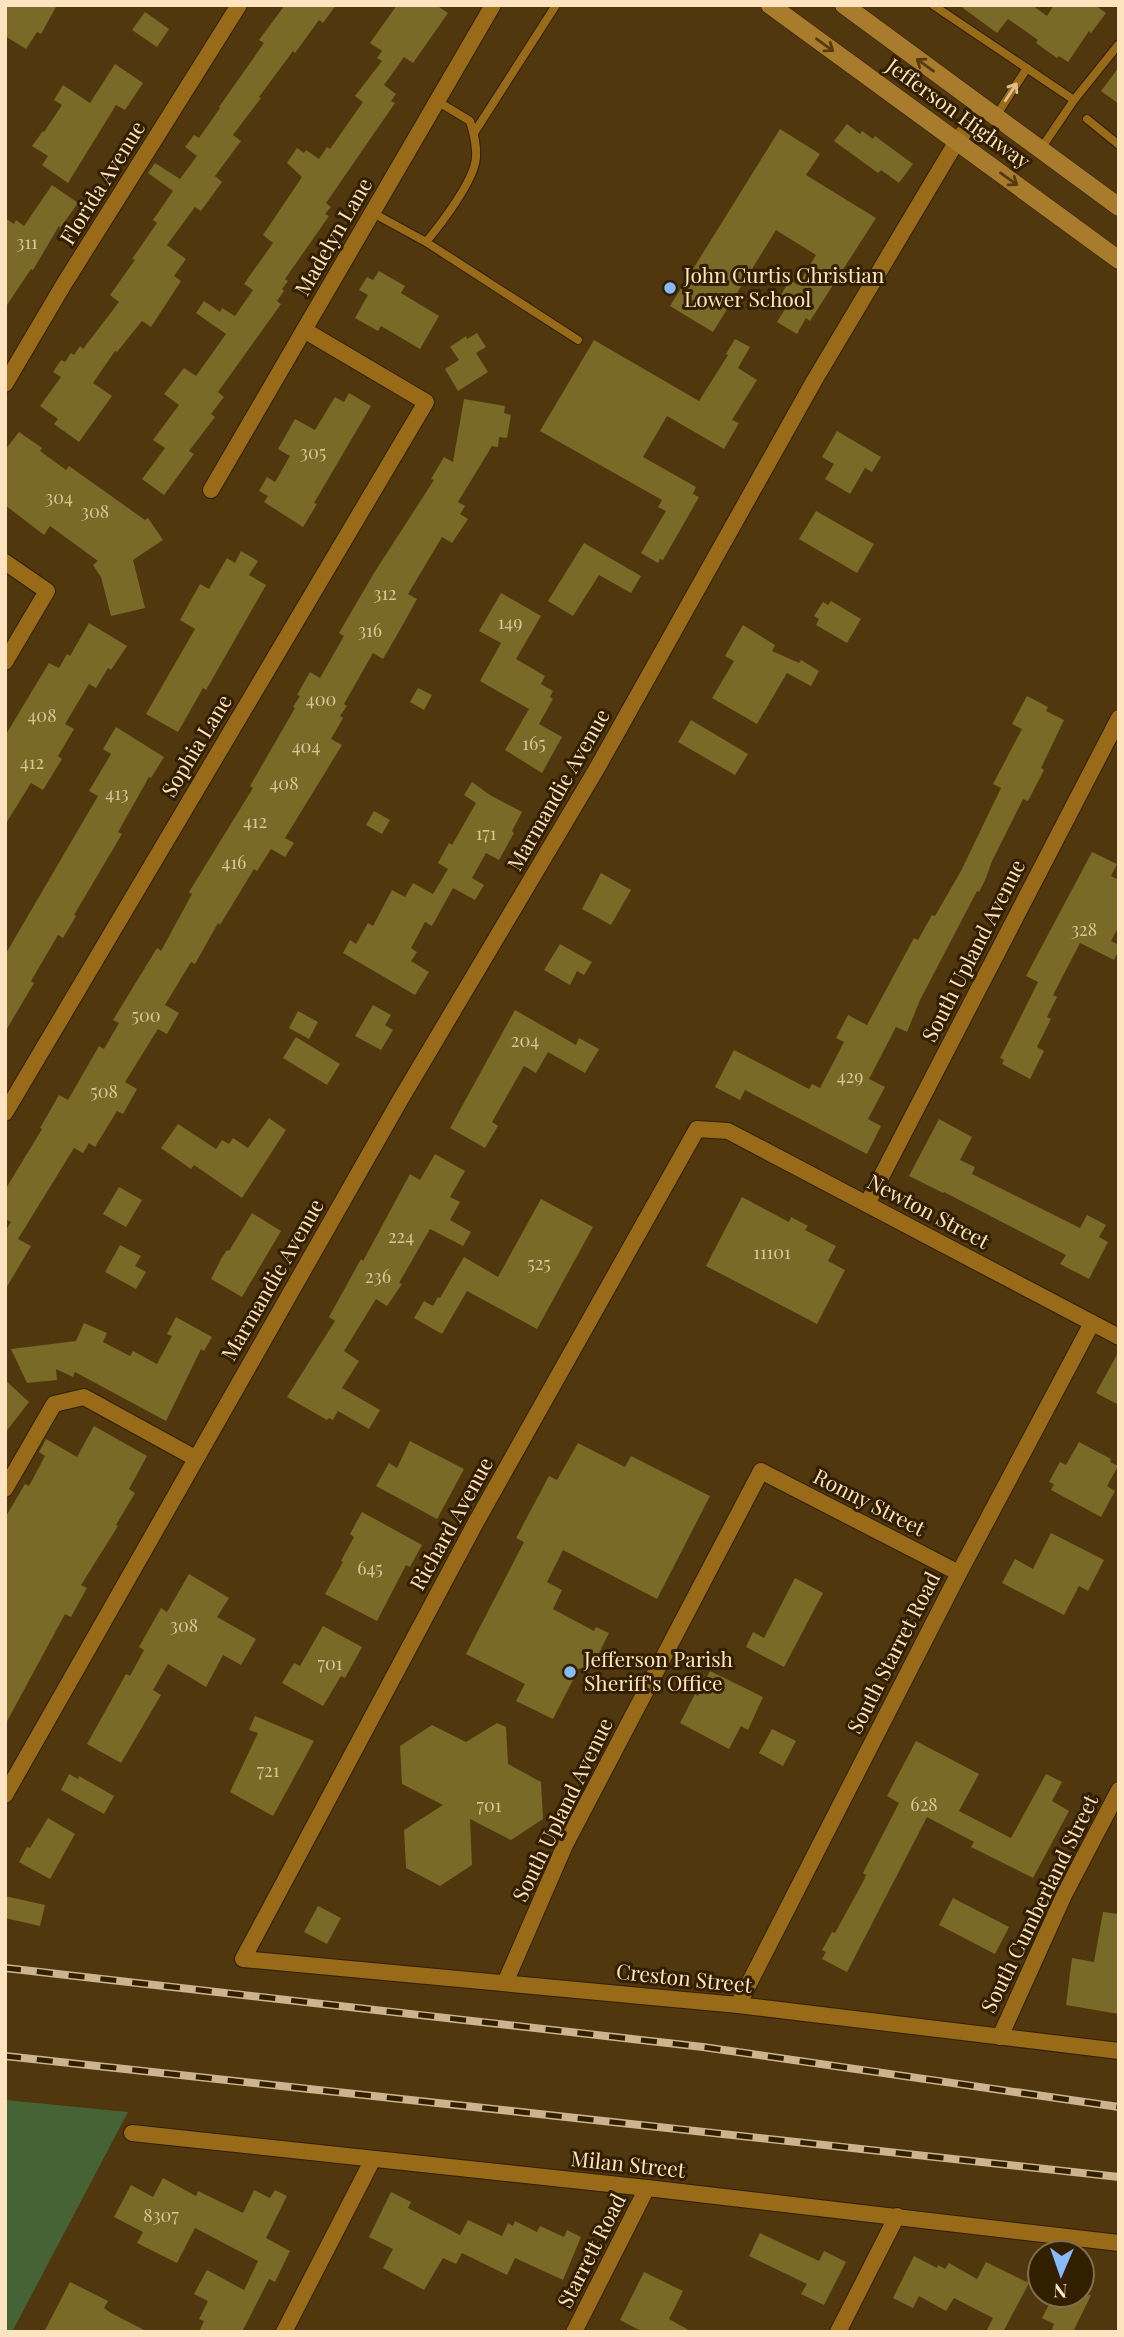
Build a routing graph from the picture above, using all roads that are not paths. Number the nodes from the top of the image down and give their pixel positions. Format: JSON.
{"nodes":[{"id":1,"x":239,"y":5,"type":"edge"},
{"id":2,"x":493,"y":5,"type":"edge"},
{"id":3,"x":556,"y":5,"type":"edge"},
{"id":4,"x":769,"y":5,"type":"edge"},
{"id":5,"x":844,"y":5,"type":"edge"},
{"id":6,"x":933,"y":5,"type":"edge"},
{"id":7,"x":1119,"y":44,"type":"edge"},
{"id":8,"x":1027,"y":68,"type":"junction"},
{"id":9,"x":1074,"y":100,"type":"junction"},
{"id":10,"x":438,"y":101,"type":"junction"},
{"id":11,"x":989,"y":112,"type":"junction"},
{"id":12,"x":1087,"y":119,"type":"dead end"},
{"id":13,"x":474,"y":133,"type":"junction"},
{"id":14,"x":957,"y":141,"type":"junction"},
{"id":15,"x":1119,"y":145,"type":"edge"},
{"id":16,"x":1040,"y":150,"type":"junction"},
{"id":17,"x":1119,"y":207,"type":"edge"},
{"id":18,"x":373,"y":213,"type":"junction"},
{"id":19,"x":426,"y":242,"type":"junction"},
{"id":20,"x":1119,"y":260,"type":"edge"},
{"id":21,"x":304,"y":330,"type":"junction"},
{"id":22,"x":578,"y":340,"type":"dead end"},
{"id":23,"x":5,"y":384,"type":"edge"},
{"id":24,"x":211,"y":491,"type":"dead end"},
{"id":25,"x":5,"y":562,"type":"edge"},
{"id":26,"x":5,"y":662,"type":"edge"},
{"id":27,"x":1119,"y":718,"type":"edge"},
{"id":28,"x":5,"y":1113,"type":"edge"},
{"id":29,"x":716,"y":1130,"type":"joint"},
{"id":30,"x":867,"y":1204,"type":"junction"},
{"id":31,"x":1092,"y":1323,"type":"junction"},
{"id":32,"x":1119,"y":1336,"type":"edge"},
{"id":33,"x":195,"y":1458,"type":"junction"},
{"id":34,"x":761,"y":1471,"type":"joint"},
{"id":35,"x":5,"y":1489,"type":"edge"},
{"id":36,"x":959,"y":1573,"type":"junction"},
{"id":37,"x":1119,"y":1790,"type":"edge"},
{"id":38,"x":5,"y":1795,"type":"edge"},
{"id":39,"x":243,"y":1959,"type":"joint"},
{"id":40,"x":505,"y":1983,"type":"junction"},
{"id":41,"x":738,"y":2005,"type":"junction"},
{"id":42,"x":1000,"y":2037,"type":"junction"},
{"id":43,"x":1119,"y":2051,"type":"edge"},
{"id":44,"x":132,"y":2133,"type":"dead end"},
{"id":45,"x":373,"y":2159,"type":"junction"},
{"id":46,"x":647,"y":2189,"type":"junction"},
{"id":47,"x":897,"y":2217,"type":"junction"},
{"id":48,"x":1119,"y":2243,"type":"edge"},
{"id":49,"x":284,"y":2332,"type":"edge"},
{"id":50,"x":574,"y":2332,"type":"edge"},
{"id":51,"x":838,"y":2332,"type":"edge"}],
"edges":[{"from":1,"to":23,"type":"street","name":"Florida Avenue"},
{"from":2,"to":10,"type":"street","name":"Madelyn Lane"},
{"from":3,"to":13,"type":"lane"},
{"from":4,"to":14,"type":"main road","name":"Jefferson Highway","one_way":true},
{"from":11,"to":5,"type":"main road","name":"Jefferson Highway","one_way":true},
{"from":6,"to":8,"type":"lane"},
{"from":7,"to":9,"type":"lane"},
{"from":8,"to":9,"type":"lane"},
{"from":11,"to":8,"type":"lane","one_way":true},
{"from":9,"to":16,"type":"lane"},
{"from":10,"to":13,"type":"lane"},
{"from":10,"to":18,"type":"street","name":"Madelyn Lane"},
{"from":11,"to":14,"type":"street","name":"Marmandie Avenue"},
{"from":11,"to":16,"type":"main road","name":"Jefferson Highway"},
{"from":12,"to":15,"type":"lane"},
{"from":13,"to":19,"type":"lane"},
{"from":14,"to":20,"type":"main road","name":"Jefferson Highway","one_way":true},
{"from":14,"to":33,"type":"street","name":"Marmandie Avenue"},
{"from":16,"to":17,"type":"main road","name":"Jefferson Highway"},
{"from":18,"to":19,"type":"lane"},
{"from":18,"to":21,"type":"street","name":"Madelyn Lane"},
{"from":19,"to":22,"type":"lane"},
{"from":21,"to":24,"type":"street","name":"Madelyn Lane"},
{"from":21,"to":28,"type":"street","name":"Sophia Lane"},
{"from":25,"to":26,"type":"street"},
{"from":27,"to":30,"type":"street","name":"South Upland Avenue"},
{"from":29,"to":30,"type":"street","name":"Newton Street"},
{"from":29,"to":39,"type":"street","name":"Richard Avenue"},
{"from":30,"to":31,"type":"street","name":"Newton Street"},
{"from":31,"to":32,"type":"street","name":"Newton Street"},
{"from":31,"to":36,"type":"street","name":"South Starret Road"},
{"from":33,"to":35,"type":"street"},
{"from":33,"to":38,"type":"street","name":"Marmandie Avenue"},
{"from":34,"to":36,"type":"street","name":"Ronny Street"},
{"from":34,"to":40,"type":"street","name":"South Upland Avenue"},
{"from":36,"to":41,"type":"street","name":"South Starret Road"},
{"from":37,"to":42,"type":"street","name":"South Cumberland Street"},
{"from":39,"to":40,"type":"street","name":"Creston Street"},
{"from":40,"to":41,"type":"street","name":"Creston Street"},
{"from":41,"to":42,"type":"street","name":"Creston Street"},
{"from":42,"to":43,"type":"street","name":"Creston Street"},
{"from":44,"to":45,"type":"street","name":"Milan Street"},
{"from":45,"to":46,"type":"street","name":"Milan Street"},
{"from":45,"to":49,"type":"street"},
{"from":46,"to":47,"type":"street","name":"Milan Street"},
{"from":46,"to":50,"type":"street","name":"Starrett Road"},
{"from":47,"to":48,"type":"street","name":"Milan Street"},
{"from":47,"to":51,"type":"street"}]}
